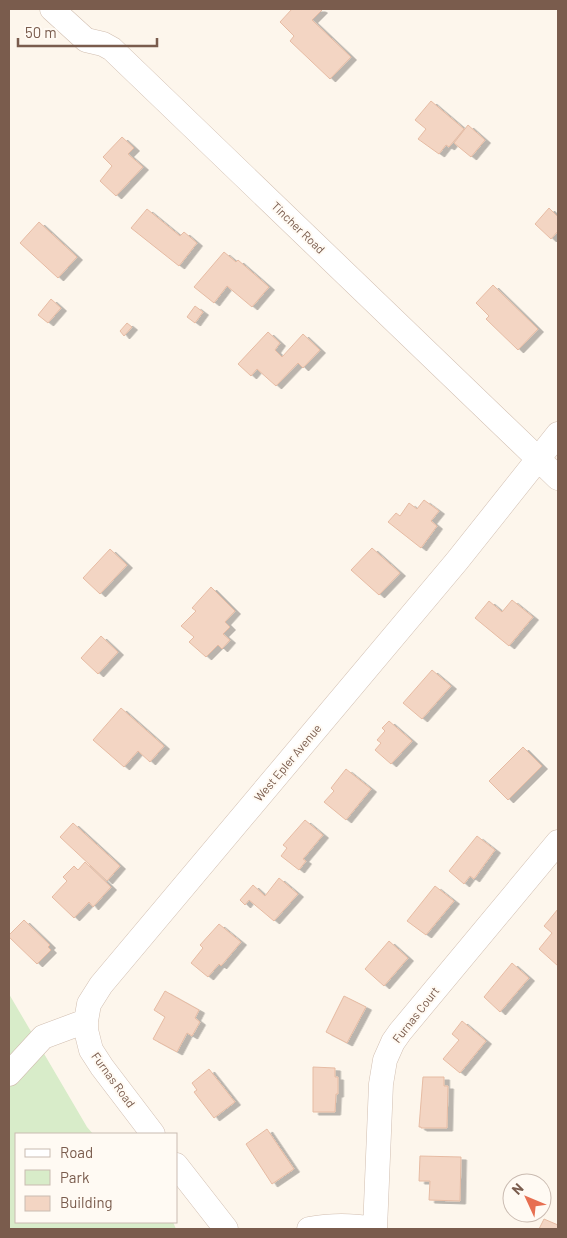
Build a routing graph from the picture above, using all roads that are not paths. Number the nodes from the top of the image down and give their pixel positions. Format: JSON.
{"nodes":[{"id":1,"x":52,"y":9,"type":"edge"},
{"id":2,"x":558,"y":434,"type":"edge"},
{"id":3,"x":538,"y":458,"type":"junction"},
{"id":4,"x":558,"y":478,"type":"edge"},
{"id":5,"x":558,"y":842,"type":"edge"},
{"id":6,"x":86,"y":1021,"type":"junction"},
{"id":7,"x":9,"y":1074,"type":"edge"},
{"id":8,"x":152,"y":1133,"type":"edge"},
{"id":9,"x":178,"y":1168,"type":"edge"},
{"id":10,"x":226,"y":1229,"type":"edge"},
{"id":11,"x":309,"y":1229,"type":"edge"},
{"id":12,"x":374,"y":1229,"type":"edge"}],
"edges":[{"from":1,"to":3,"type":"street","name":"Tincher Road"},
{"from":2,"to":3,"type":"street","name":"West Epler Avenue"},
{"from":3,"to":4,"type":"street","name":"Tincher Road"},
{"from":3,"to":6,"type":"street","name":"West Epler Avenue"},
{"from":5,"to":12,"type":"street","name":"Furnas Court"},
{"from":6,"to":7,"type":"street"},
{"from":6,"to":8,"type":"street","name":"Furnas Road"},
{"from":9,"to":10,"type":"street"},
{"from":11,"to":12,"type":"street"}]}
